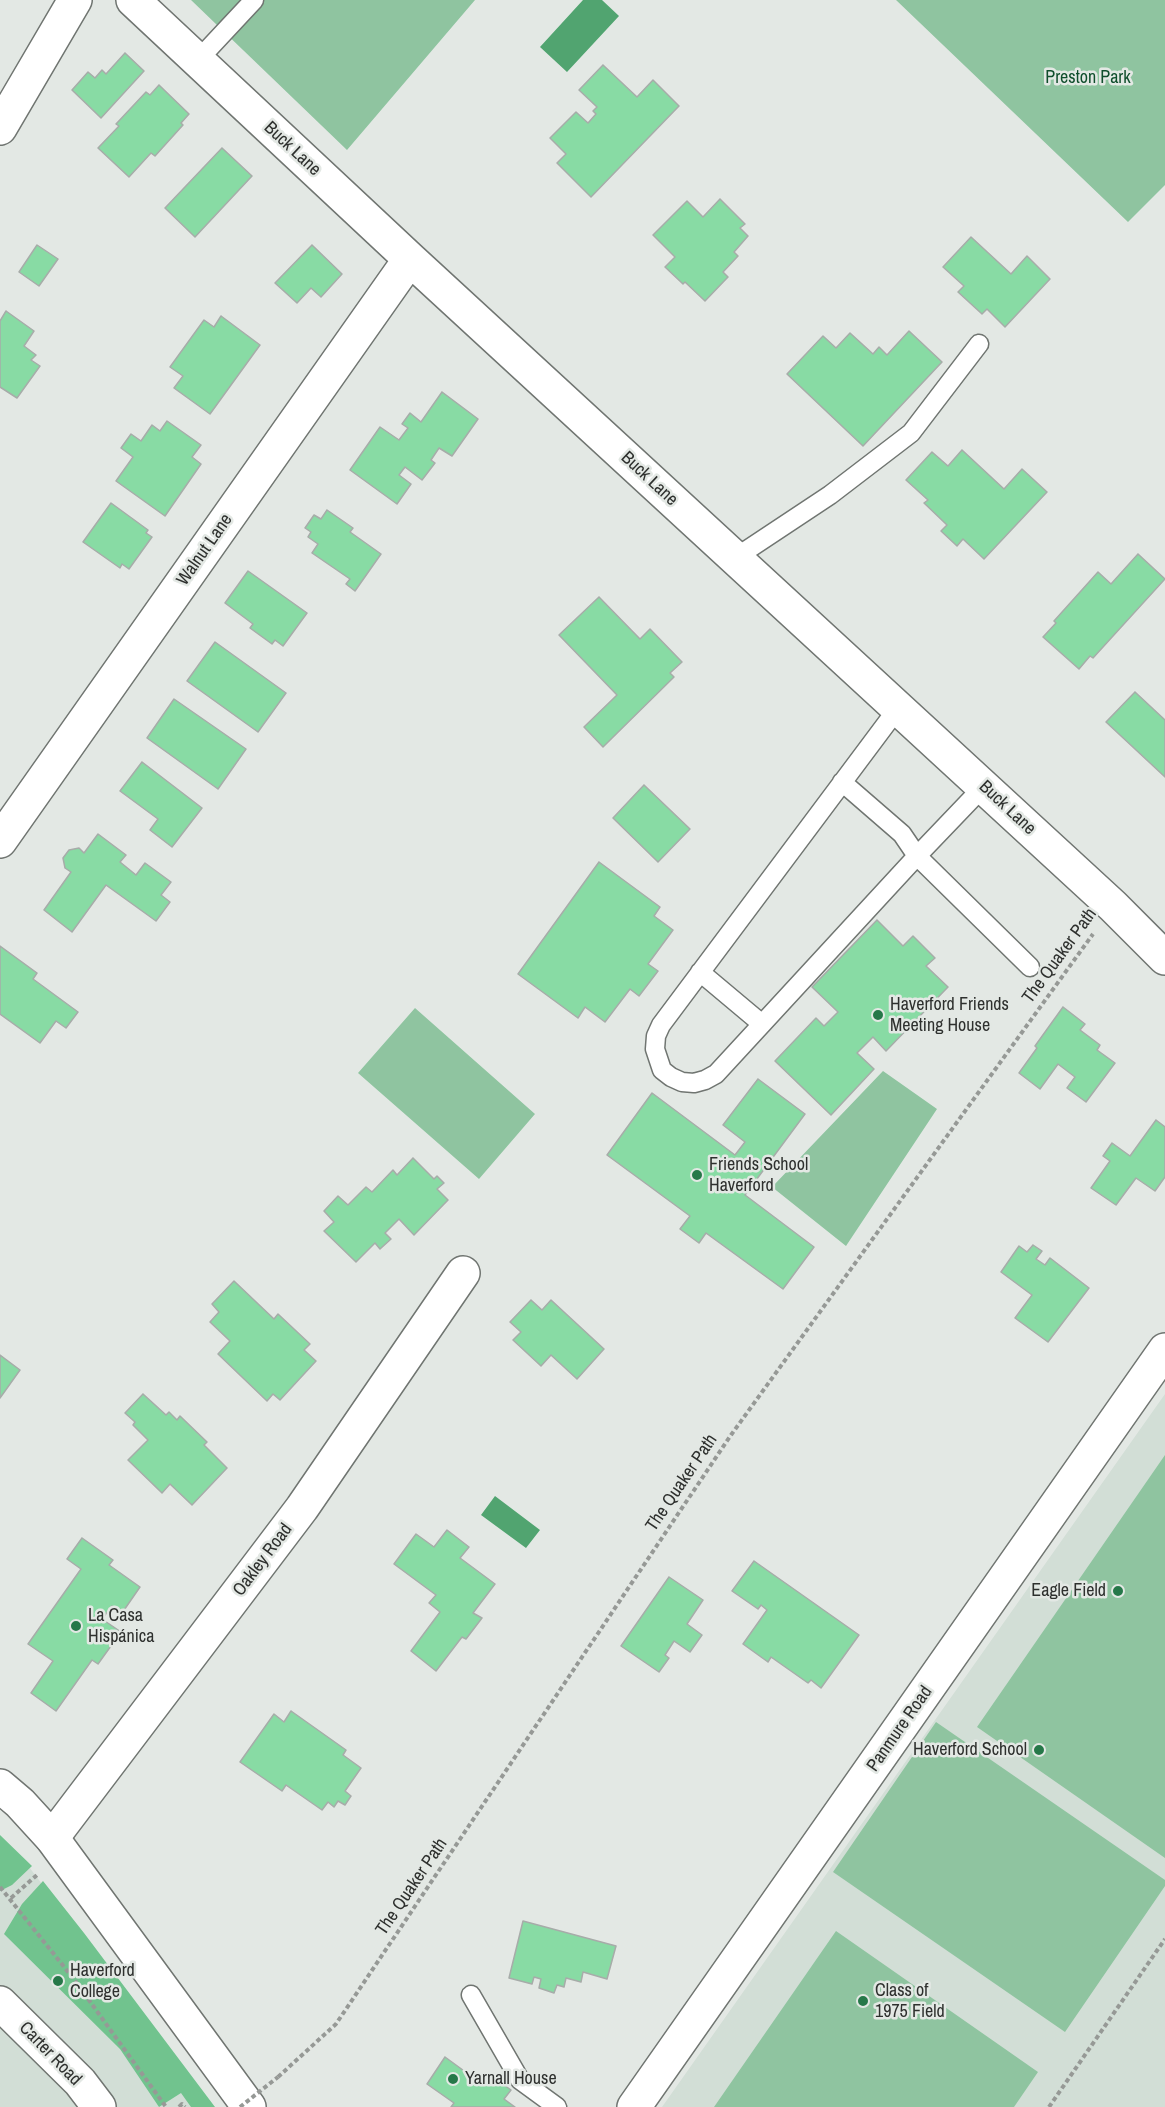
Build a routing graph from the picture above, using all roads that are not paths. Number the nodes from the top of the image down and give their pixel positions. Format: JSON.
{"nodes":[{"id":1,"x":75,"y":0,"type":"edge"},
{"id":2,"x":133,"y":0,"type":"edge"},
{"id":3,"x":254,"y":0,"type":"edge"},
{"id":4,"x":198,"y":60,"type":"junction"},
{"id":5,"x":0,"y":128,"type":"edge"},
{"id":6,"x":410,"y":259,"type":"junction"},
{"id":7,"x":979,"y":344,"type":"dead end"},
{"id":8,"x":735,"y":558,"type":"junction"},
{"id":9,"x":898,"y":708,"type":"junction"},
{"id":10,"x":842,"y":782,"type":"junction"},
{"id":11,"x":978,"y":792,"type":"junction"},
{"id":12,"x":0,"y":841,"type":"edge"},
{"id":13,"x":917,"y":856,"type":"junction"},
{"id":14,"x":1165,"y":957,"type":"edge"},
{"id":15,"x":1030,"y":967,"type":"dead end"},
{"id":16,"x":700,"y":972,"type":"junction"},
{"id":17,"x":762,"y":1024,"type":"junction"},
{"id":18,"x":464,"y":1274,"type":"dead end"},
{"id":19,"x":1165,"y":1350,"type":"edge"},
{"id":20,"x":0,"y":1786,"type":"edge"},
{"id":21,"x":49,"y":1853,"type":"junction"},
{"id":22,"x":471,"y":1995,"type":"dead end"},
{"id":23,"x":0,"y":2003,"type":"edge"},
{"id":24,"x":99,"y":2107,"type":"edge"},
{"id":25,"x":249,"y":2107,"type":"edge"},
{"id":26,"x":557,"y":2107,"type":"edge"},
{"id":27,"x":634,"y":2107,"type":"edge"}],
"edges":[{"from":1,"to":5,"type":"street"},
{"from":2,"to":4,"type":"street","name":"Buck Lane"},
{"from":3,"to":4,"type":"lane"},
{"from":4,"to":6,"type":"street","name":"Buck Lane"},
{"from":6,"to":8,"type":"street","name":"Buck Lane"},
{"from":6,"to":12,"type":"street","name":"Walnut Lane"},
{"from":7,"to":8,"type":"lane"},
{"from":8,"to":9,"type":"street","name":"Buck Lane"},
{"from":9,"to":10,"type":"lane"},
{"from":9,"to":11,"type":"street","name":"Buck Lane"},
{"from":10,"to":13,"type":"lane"},
{"from":10,"to":16,"type":"lane"},
{"from":11,"to":13,"type":"lane"},
{"from":11,"to":14,"type":"street","name":"Buck Lane"},
{"from":13,"to":15,"type":"lane"},
{"from":13,"to":17,"type":"lane"},
{"from":16,"to":17,"type":"lane"},
{"from":16,"to":17,"type":"lane"},
{"from":18,"to":21,"type":"street","name":"Oakley Road"},
{"from":19,"to":27,"type":"street","name":"Panmure Road"},
{"from":20,"to":21,"type":"street"},
{"from":21,"to":25,"type":"street"},
{"from":22,"to":26,"type":"lane"},
{"from":23,"to":24,"type":"street","name":"Carter Road"}]}
